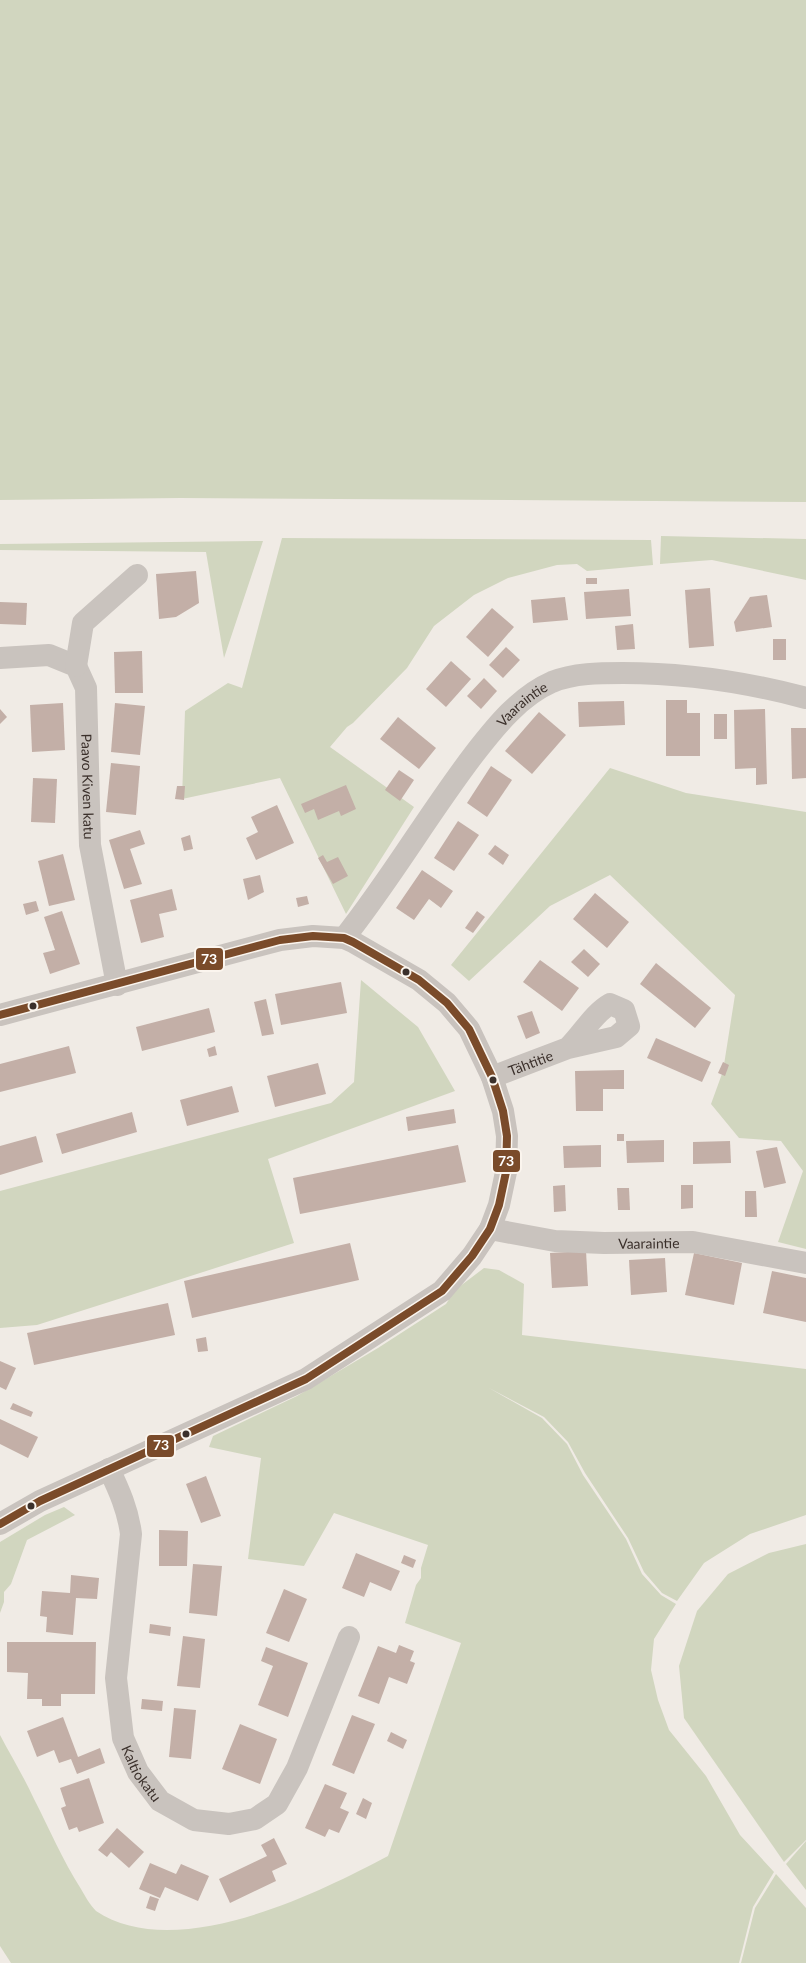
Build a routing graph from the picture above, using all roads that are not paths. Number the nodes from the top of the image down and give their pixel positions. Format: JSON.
{"nodes":[{"id":1,"x":137,"y":575,"type":"dead end"},
{"id":2,"x":0,"y":658,"type":"edge"},
{"id":3,"x":76,"y":666,"type":"junction"},
{"id":4,"x":806,"y":698,"type":"edge"},
{"id":5,"x":344,"y":938,"type":"junction"},
{"id":6,"x":117,"y":985,"type":"junction"},
{"id":7,"x":0,"y":1016,"type":"edge"},
{"id":8,"x":568,"y":1048,"type":"dead end"},
{"id":9,"x":492,"y":1076,"type":"junction"},
{"id":10,"x":490,"y":1229,"type":"junction"},
{"id":11,"x":806,"y":1263,"type":"edge"},
{"id":12,"x":109,"y":1469,"type":"junction"},
{"id":13,"x":0,"y":1524,"type":"edge"},
{"id":14,"x":349,"y":1637,"type":"dead end"}],
"edges":[{"from":1,"to":3,"type":"street"},
{"from":2,"to":3,"type":"street"},
{"from":3,"to":6,"type":"street","name":"Paavo Kiven katu"},
{"from":4,"to":5,"type":"street","name":"Vaaraintie"},
{"from":5,"to":6,"type":"street"},
{"from":5,"to":9,"type":"street"},
{"from":6,"to":7,"type":"street"},
{"from":8,"to":9,"type":"street","name":"Tähtitie"},
{"from":9,"to":10,"type":"street"},
{"from":10,"to":11,"type":"street","name":"Vaaraintie"},
{"from":10,"to":12,"type":"street"},
{"from":12,"to":13,"type":"street"},
{"from":12,"to":14,"type":"street","name":"Kaltiokatu"}]}
